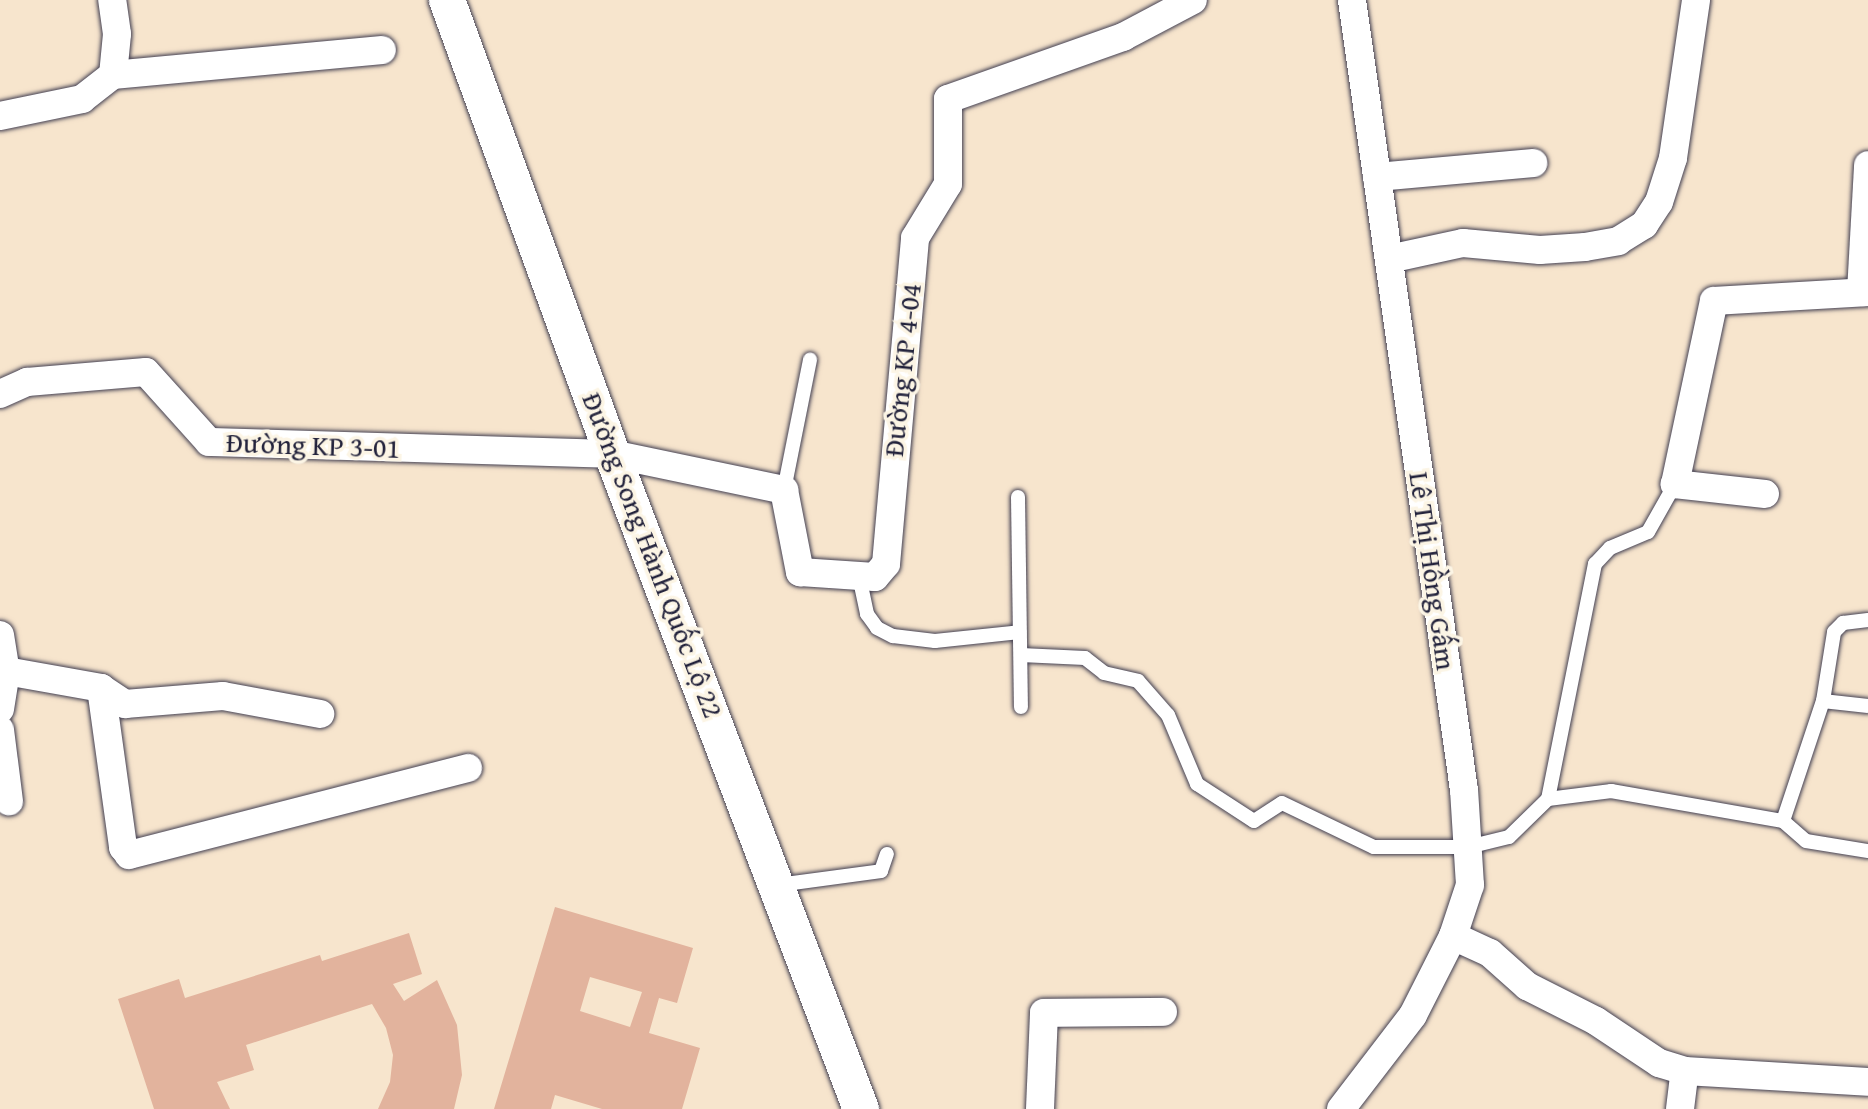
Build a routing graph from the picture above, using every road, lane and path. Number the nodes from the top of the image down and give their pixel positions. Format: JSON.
{"nodes":[{"id":1,"x":112,"y":0,"type":"edge"},
{"id":2,"x":447,"y":0,"type":"edge"},
{"id":3,"x":1193,"y":0,"type":"edge"},
{"id":4,"x":1352,"y":0,"type":"edge"},
{"id":5,"x":1696,"y":0,"type":"edge"},
{"id":6,"x":382,"y":50,"type":"dead end"},
{"id":7,"x":113,"y":75,"type":"junction"},
{"id":8,"x":0,"y":116,"type":"edge"},
{"id":9,"x":1533,"y":163,"type":"dead end"},
{"id":10,"x":1868,"y":165,"type":"edge"},
{"id":11,"x":1377,"y":177,"type":"junction"},
{"id":12,"x":1389,"y":259,"type":"junction"},
{"id":13,"x":1864,"y":292,"type":"edge"},
{"id":14,"x":810,"y":360,"type":"dead end"},
{"id":15,"x":0,"y":394,"type":"edge"},
{"id":16,"x":612,"y":454,"type":"junction"},
{"id":17,"x":1675,"y":484,"type":"junction"},
{"id":18,"x":784,"y":490,"type":"junction"},
{"id":19,"x":1765,"y":494,"type":"dead end"},
{"id":20,"x":1018,"y":497,"type":"dead end"},
{"id":21,"x":859,"y":576,"type":"junction"},
{"id":22,"x":1868,"y":620,"type":"edge"},
{"id":23,"x":1020,"y":632,"type":"junction"},
{"id":24,"x":0,"y":635,"type":"edge"},
{"id":25,"x":1021,"y":655,"type":"junction"},
{"id":26,"x":6,"y":671,"type":"junction"},
{"id":27,"x":101,"y":688,"type":"junction"},
{"id":28,"x":1823,"y":701,"type":"junction"},
{"id":29,"x":1868,"y":706,"type":"edge"},
{"id":30,"x":1021,"y":707,"type":"dead end"},
{"id":31,"x":0,"y":709,"type":"edge"},
{"id":32,"x":320,"y":714,"type":"dead end"},
{"id":33,"x":0,"y":730,"type":"edge"},
{"id":34,"x":468,"y":768,"type":"dead end"},
{"id":35,"x":1548,"y":799,"type":"junction"},
{"id":36,"x":9,"y":801,"type":"dead end"},
{"id":37,"x":1783,"y":821,"type":"junction"},
{"id":38,"x":1468,"y":847,"type":"junction"},
{"id":39,"x":1868,"y":851,"type":"edge"},
{"id":40,"x":887,"y":854,"type":"dead end"},
{"id":41,"x":778,"y":885,"type":"junction"},
{"id":42,"x":1453,"y":936,"type":"junction"},
{"id":43,"x":1163,"y":1012,"type":"dead end"},
{"id":44,"x":1685,"y":1071,"type":"junction"},
{"id":45,"x":1868,"y":1082,"type":"edge"},
{"id":46,"x":861,"y":1109,"type":"edge"},
{"id":47,"x":1040,"y":1109,"type":"edge"},
{"id":48,"x":1341,"y":1109,"type":"edge"},
{"id":49,"x":1680,"y":1109,"type":"edge"}],
"edges":[{"from":1,"to":7,"type":"street"},
{"from":2,"to":16,"type":"street","name":"Đường Song Hành Quốc Lộ 22"},
{"from":3,"to":21,"type":"street","name":"Đường KP 4-04"},
{"from":4,"to":11,"type":"street","name":"Lê Thị Hồng Gấm"},
{"from":5,"to":12,"type":"street"},
{"from":6,"to":7,"type":"street"},
{"from":7,"to":8,"type":"street"},
{"from":9,"to":11,"type":"street"},
{"from":10,"to":13,"type":"street"},
{"from":11,"to":12,"type":"street","name":"Lê Thị Hồng Gấm"},
{"from":12,"to":38,"type":"street","name":"Lê Thị Hồng Gấm"},
{"from":13,"to":17,"type":"street"},
{"from":14,"to":18,"type":"lane"},
{"from":15,"to":16,"type":"street","name":"Đường KP 3-01"},
{"from":16,"to":18,"type":"street"},
{"from":16,"to":41,"type":"street","name":"Đường Song Hành Quốc Lộ 22"},
{"from":17,"to":19,"type":"street"},
{"from":17,"to":35,"type":"lane"},
{"from":18,"to":21,"type":"street"},
{"from":20,"to":23,"type":"lane"},
{"from":21,"to":23,"type":"lane"},
{"from":22,"to":28,"type":"lane"},
{"from":23,"to":25,"type":"lane"},
{"from":24,"to":26,"type":"street"},
{"from":25,"to":30,"type":"lane"},
{"from":25,"to":38,"type":"lane"},
{"from":26,"to":27,"type":"street"},
{"from":26,"to":31,"type":"street"},
{"from":27,"to":32,"type":"street"},
{"from":27,"to":34,"type":"street"},
{"from":28,"to":29,"type":"lane"},
{"from":28,"to":37,"type":"lane"},
{"from":33,"to":36,"type":"street"},
{"from":35,"to":37,"type":"lane"},
{"from":35,"to":38,"type":"lane"},
{"from":37,"to":39,"type":"lane"},
{"from":38,"to":42,"type":"street","name":"Lê Thị Hồng Gấm"},
{"from":40,"to":41,"type":"lane"},
{"from":41,"to":46,"type":"street","name":"Đường Song Hành Quốc Lộ 22"},
{"from":42,"to":44,"type":"street"},
{"from":42,"to":48,"type":"street","name":"Lê Thị Hồng Gấm"},
{"from":43,"to":47,"type":"street"},
{"from":44,"to":45,"type":"street"},
{"from":44,"to":49,"type":"street"}]}
